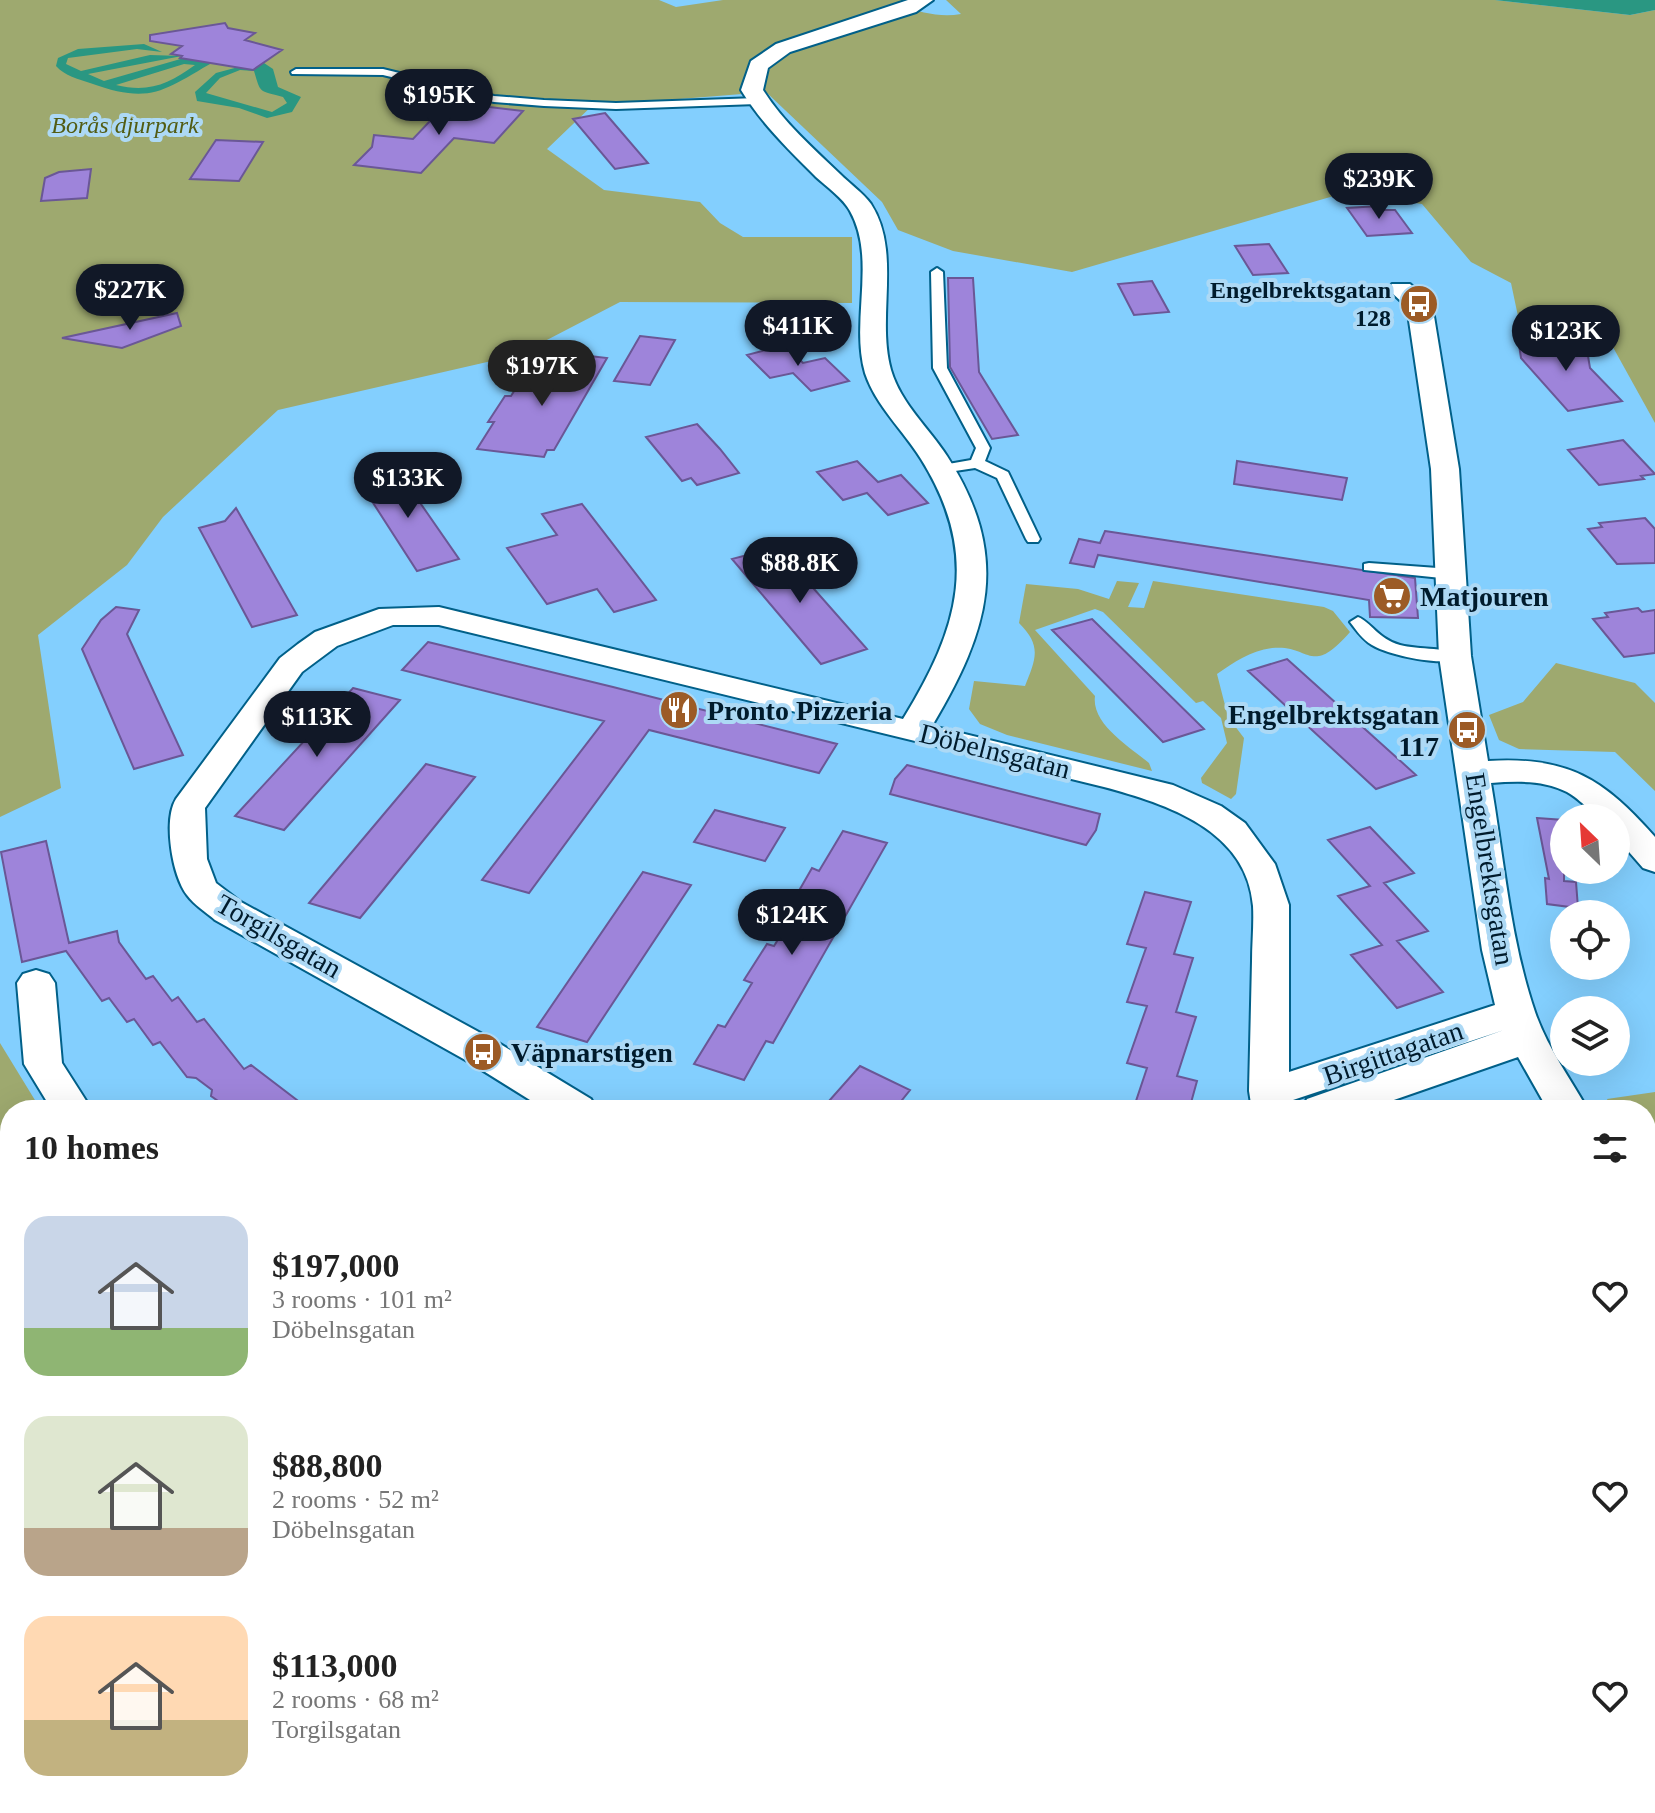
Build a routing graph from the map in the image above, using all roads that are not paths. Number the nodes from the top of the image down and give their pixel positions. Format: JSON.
{"nodes":[{"id":1,"x":923,"y":0,"type":"edge"},
{"id":2,"x":296,"y":72,"type":"dead end"},
{"id":3,"x":757,"y":101,"type":"junction"},
{"id":4,"x":937,"y":272,"type":"dead end"},
{"id":5,"x":1401,"y":289,"type":"dead end"},
{"id":6,"x":977,"y":463,"type":"junction"},
{"id":7,"x":942,"y":469,"type":"junction"},
{"id":8,"x":1033,"y":539,"type":"dead end"},
{"id":9,"x":1369,"y":567,"type":"dead end"},
{"id":10,"x":1451,"y":574,"type":"junction"},
{"id":11,"x":1358,"y":622,"type":"dead end"},
{"id":12,"x":326,"y":639,"type":"joint"},
{"id":13,"x":1455,"y":656,"type":"junction"},
{"id":14,"x":913,"y":730,"type":"junction"},
{"id":15,"x":1474,"y":773,"type":"junction"},
{"id":16,"x":1655,"y":860,"type":"edge"},
{"id":17,"x":36,"y":983,"type":"dead end"},
{"id":18,"x":1521,"y":1026,"type":"junction"},
{"id":19,"x":66,"y":1100,"type":"edge"},
{"id":20,"x":561,"y":1100,"type":"edge"},
{"id":21,"x":1270,"y":1100,"type":"edge"},
{"id":22,"x":1345,"y":1100,"type":"edge"},
{"id":23,"x":1562,"y":1100,"type":"edge"}],
"edges":[{"from":1,"to":3,"type":"street"},
{"from":2,"to":3,"type":"lane"},
{"from":3,"to":7,"type":"street"},
{"from":4,"to":6,"type":"lane"},
{"from":5,"to":10,"type":"street","name":"Engelbrektsgatan"},
{"from":6,"to":7,"type":"lane"},
{"from":6,"to":8,"type":"lane"},
{"from":7,"to":14,"type":"street"},
{"from":9,"to":10,"type":"lane"},
{"from":10,"to":13,"type":"street","name":"Engelbrektsgatan"},
{"from":11,"to":13,"type":"lane"},
{"from":12,"to":14,"type":"street","name":"Döbelnsgatan"},
{"from":12,"to":20,"type":"street","name":"Torgilsgatan"},
{"from":13,"to":15,"type":"street","name":"Engelbrektsgatan"},
{"from":14,"to":21,"type":"street","name":"Döbelnsgatan"},
{"from":15,"to":16,"type":"street"},
{"from":15,"to":18,"type":"street","name":"Engelbrektsgatan"},
{"from":17,"to":19,"type":"street"},
{"from":18,"to":21,"type":"street","name":"Birgittagatan"},
{"from":18,"to":22,"type":"street","name":"Birgittagatan"},
{"from":18,"to":23,"type":"street","name":"Engelbrektsgatan"}]}
